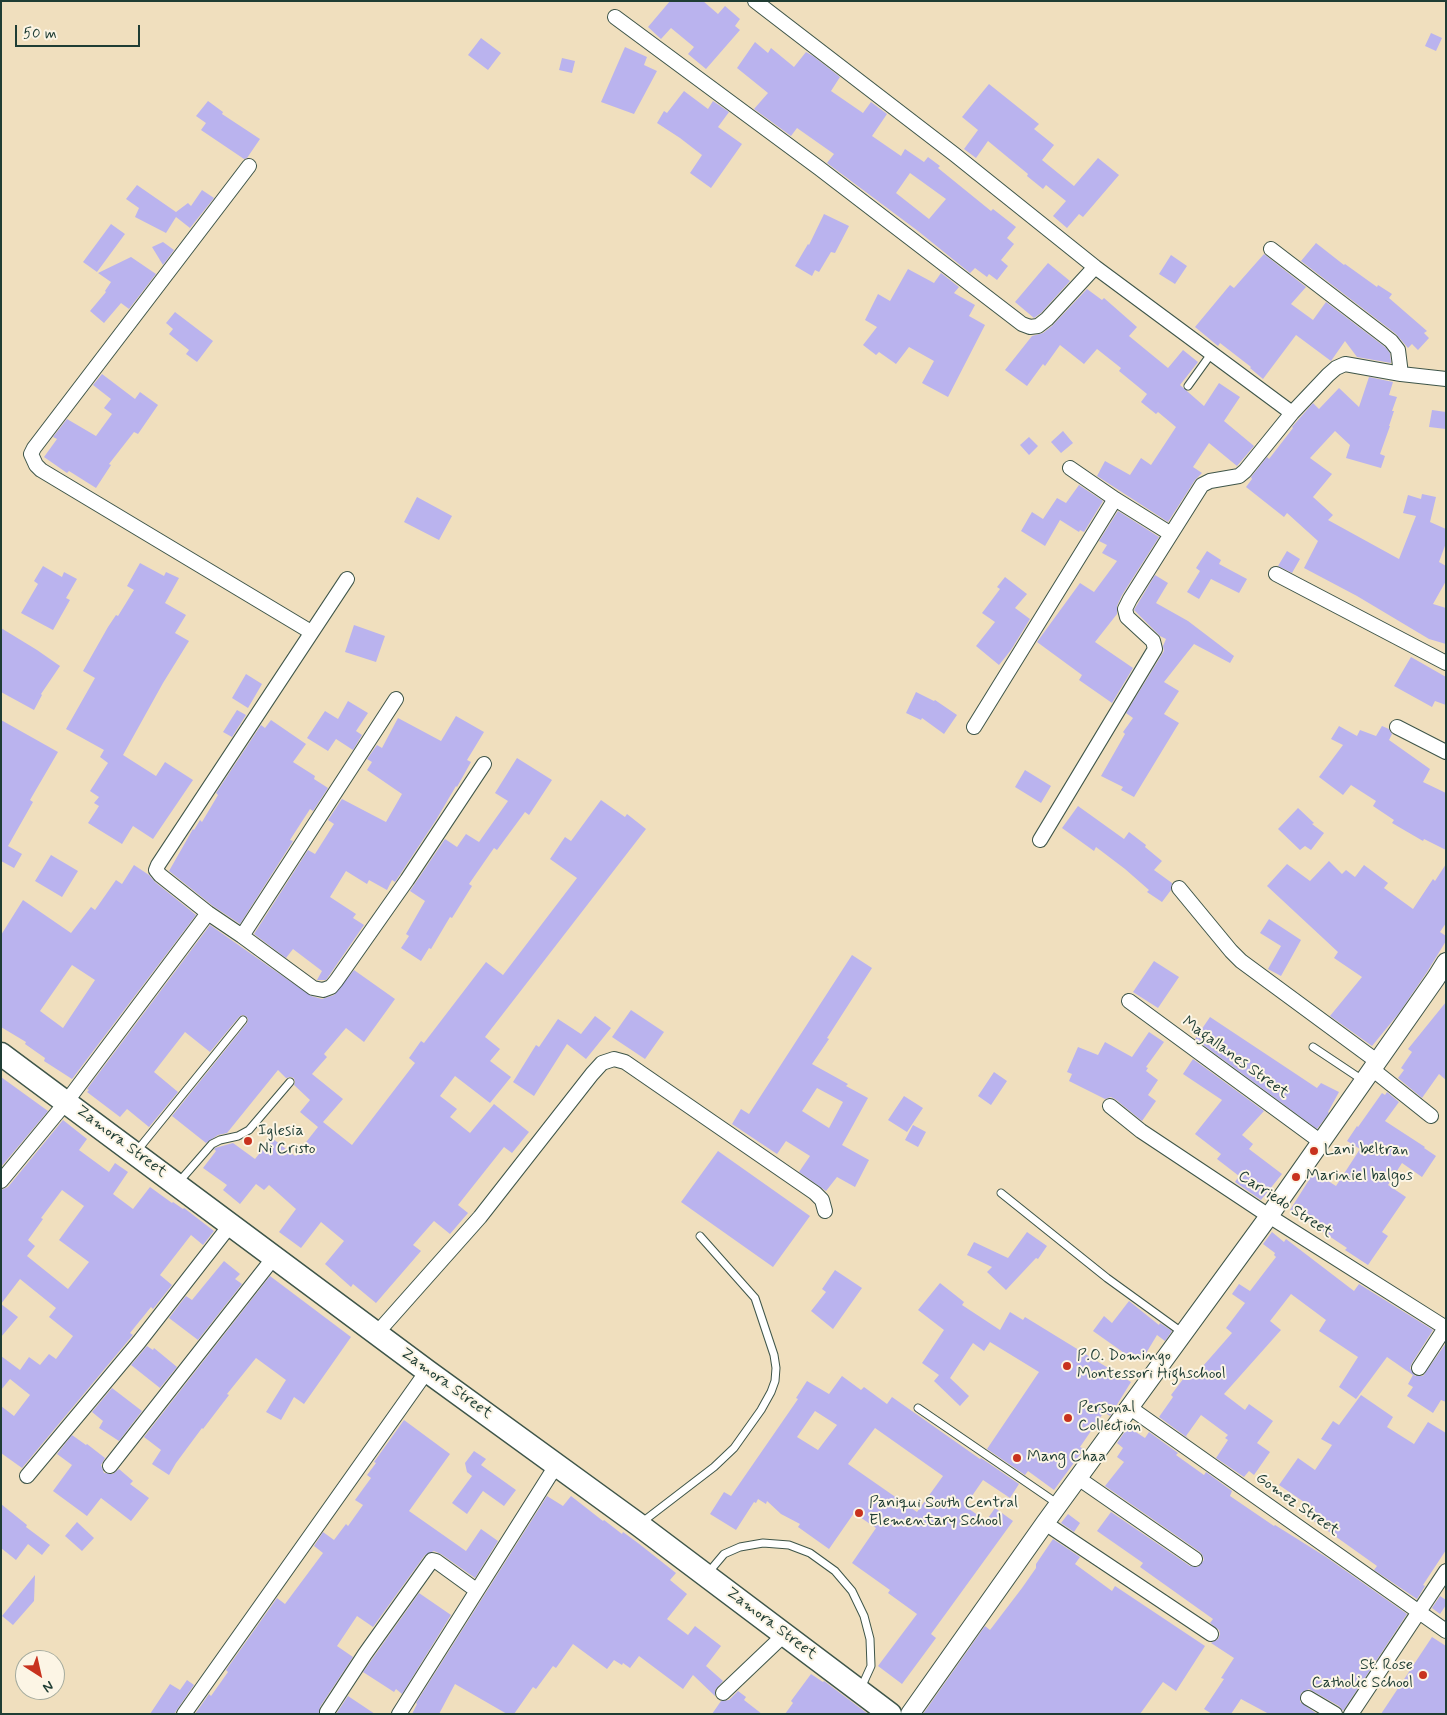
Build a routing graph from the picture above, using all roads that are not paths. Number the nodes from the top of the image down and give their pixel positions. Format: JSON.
{"nodes":[{"id":1,"x":755,"y":1,"type":"edge"},
{"id":2,"x":615,"y":17,"type":"dead end"},
{"id":3,"x":249,"y":166,"type":"dead end"},
{"id":4,"x":1271,"y":249,"type":"dead end"},
{"id":5,"x":1095,"y":267,"type":"junction"},
{"id":6,"x":1211,"y":354,"type":"junction"},
{"id":7,"x":1401,"y":374,"type":"junction"},
{"id":8,"x":1446,"y":379,"type":"edge"},
{"id":9,"x":1188,"y":386,"type":"dead end"},
{"id":10,"x":1292,"y":413,"type":"junction"},
{"id":11,"x":1070,"y":468,"type":"dead end"},
{"id":12,"x":1115,"y":499,"type":"junction"},
{"id":13,"x":1171,"y":534,"type":"junction"},
{"id":14,"x":1276,"y":574,"type":"dead end"},
{"id":15,"x":347,"y":579,"type":"dead end"},
{"id":16,"x":311,"y":632,"type":"junction"},
{"id":17,"x":1446,"y":663,"type":"edge"},
{"id":18,"x":396,"y":699,"type":"dead end"},
{"id":19,"x":974,"y":727,"type":"dead end"},
{"id":20,"x":1397,"y":727,"type":"dead end"},
{"id":21,"x":1446,"y":752,"type":"edge"},
{"id":22,"x":484,"y":764,"type":"dead end"},
{"id":23,"x":1040,"y":840,"type":"dead end"},
{"id":24,"x":1180,"y":888,"type":"dead end"},
{"id":25,"x":208,"y":913,"type":"junction"},
{"id":26,"x":242,"y":936,"type":"junction"},
{"id":27,"x":1446,"y":962,"type":"edge"},
{"id":28,"x":1441,"y":981,"type":"edge"},
{"id":29,"x":1129,"y":1002,"type":"dead end"},
{"id":30,"x":243,"y":1020,"type":"dead end"},
{"id":31,"x":1313,"y":1047,"type":"dead end"},
{"id":32,"x":1,"y":1054,"type":"edge"},
{"id":33,"x":1371,"y":1070,"type":"junction"},
{"id":34,"x":290,"y":1082,"type":"dead end"},
{"id":35,"x":66,"y":1101,"type":"junction"},
{"id":36,"x":1110,"y":1106,"type":"dead end"},
{"id":37,"x":1431,"y":1116,"type":"dead end"},
{"id":38,"x":1321,"y":1142,"type":"junction"},
{"id":39,"x":135,"y":1153,"type":"junction"},
{"id":40,"x":1,"y":1181,"type":"edge"},
{"id":41,"x":177,"y":1184,"type":"junction"},
{"id":42,"x":1001,"y":1193,"type":"dead end"},
{"id":43,"x":825,"y":1211,"type":"dead end"},
{"id":44,"x":1269,"y":1216,"type":"junction"},
{"id":45,"x":231,"y":1224,"type":"junction"},
{"id":46,"x":700,"y":1236,"type":"dead end"},
{"id":47,"x":275,"y":1256,"type":"junction"},
{"id":48,"x":1446,"y":1328,"type":"edge"},
{"id":49,"x":377,"y":1333,"type":"junction"},
{"id":50,"x":1183,"y":1334,"type":"junction"},
{"id":51,"x":1419,"y":1368,"type":"dead end"},
{"id":52,"x":427,"y":1371,"type":"junction"},
{"id":53,"x":1129,"y":1407,"type":"junction"},
{"id":54,"x":918,"y":1408,"type":"dead end"},
{"id":55,"x":557,"y":1464,"type":"junction"},
{"id":56,"x":110,"y":1466,"type":"dead end"},
{"id":57,"x":27,"y":1476,"type":"dead end"},
{"id":58,"x":1078,"y":1478,"type":"junction"},
{"id":59,"x":1059,"y":1505,"type":"junction"},
{"id":60,"x":1045,"y":1523,"type":"junction"},
{"id":61,"x":639,"y":1525,"type":"junction"},
{"id":62,"x":1195,"y":1559,"type":"dead end"},
{"id":63,"x":1446,"y":1571,"type":"edge"},
{"id":64,"x":706,"y":1576,"type":"junction"},
{"id":65,"x":476,"y":1590,"type":"junction"},
{"id":66,"x":1419,"y":1613,"type":"junction"},
{"id":67,"x":1446,"y":1631,"type":"edge"},
{"id":68,"x":785,"y":1634,"type":"junction"},
{"id":69,"x":1211,"y":1634,"type":"dead end"},
{"id":70,"x":860,"y":1691,"type":"junction"},
{"id":71,"x":723,"y":1693,"type":"dead end"},
{"id":72,"x":1308,"y":1698,"type":"dead end"},
{"id":73,"x":327,"y":1712,"type":"dead end"},
{"id":74,"x":184,"y":1714,"type":"edge"},
{"id":75,"x":398,"y":1714,"type":"edge"},
{"id":76,"x":890,"y":1714,"type":"edge"},
{"id":77,"x":910,"y":1714,"type":"edge"},
{"id":78,"x":1335,"y":1714,"type":"edge"},
{"id":79,"x":1351,"y":1714,"type":"edge"}],
"edges":[{"from":1,"to":5,"type":"street"},
{"from":2,"to":5,"type":"street"},
{"from":3,"to":16,"type":"street"},
{"from":4,"to":7,"type":"street"},
{"from":5,"to":6,"type":"street"},
{"from":6,"to":9,"type":"lane"},
{"from":6,"to":10,"type":"street"},
{"from":7,"to":8,"type":"street"},
{"from":7,"to":10,"type":"street"},
{"from":10,"to":13,"type":"street"},
{"from":11,"to":12,"type":"street"},
{"from":12,"to":13,"type":"street"},
{"from":12,"to":19,"type":"street"},
{"from":13,"to":23,"type":"street"},
{"from":14,"to":17,"type":"street"},
{"from":15,"to":16,"type":"street"},
{"from":16,"to":25,"type":"street"},
{"from":18,"to":26,"type":"street"},
{"from":20,"to":21,"type":"street"},
{"from":22,"to":26,"type":"street"},
{"from":24,"to":33,"type":"street"},
{"from":25,"to":26,"type":"street"},
{"from":25,"to":35,"type":"street"},
{"from":27,"to":28,"type":"street"},
{"from":28,"to":33,"type":"street"},
{"from":29,"to":38,"type":"street","name":"Magallanes Street"},
{"from":30,"to":39,"type":"lane"},
{"from":31,"to":33,"type":"lane"},
{"from":32,"to":35,"type":"main road","name":"Zamora Street"},
{"from":33,"to":37,"type":"street"},
{"from":33,"to":38,"type":"street"},
{"from":34,"to":41,"type":"lane"},
{"from":35,"to":39,"type":"main road","name":"Zamora Street"},
{"from":35,"to":40,"type":"street"},
{"from":36,"to":44,"type":"street","name":"Carriedo Street"},
{"from":38,"to":44,"type":"street"},
{"from":39,"to":41,"type":"main road","name":"Zamora Street"},
{"from":41,"to":45,"type":"main road","name":"Zamora Street"},
{"from":42,"to":50,"type":"lane"},
{"from":43,"to":49,"type":"street"},
{"from":44,"to":48,"type":"street","name":"Carriedo Street"},
{"from":44,"to":50,"type":"street"},
{"from":45,"to":47,"type":"main road","name":"Zamora Street"},
{"from":45,"to":57,"type":"street"},
{"from":46,"to":61,"type":"lane"},
{"from":47,"to":49,"type":"main road","name":"Zamora Street"},
{"from":47,"to":56,"type":"street"},
{"from":48,"to":51,"type":"street"},
{"from":49,"to":52,"type":"main road","name":"Zamora Street"},
{"from":50,"to":53,"type":"street"},
{"from":52,"to":55,"type":"main road","name":"Zamora Street"},
{"from":52,"to":74,"type":"street"},
{"from":53,"to":58,"type":"street"},
{"from":53,"to":66,"type":"street","name":"Gomez Street"},
{"from":54,"to":59,"type":"lane"},
{"from":55,"to":61,"type":"main road","name":"Zamora Street"},
{"from":55,"to":65,"type":"street"},
{"from":58,"to":59,"type":"street"},
{"from":58,"to":62,"type":"street"},
{"from":59,"to":60,"type":"street"},
{"from":60,"to":69,"type":"street"},
{"from":60,"to":77,"type":"street"},
{"from":61,"to":64,"type":"main road","name":"Zamora Street"},
{"from":63,"to":66,"type":"street"},
{"from":64,"to":68,"type":"main road","name":"Zamora Street"},
{"from":64,"to":70,"type":"lane"},
{"from":65,"to":73,"type":"street"},
{"from":65,"to":75,"type":"street"},
{"from":66,"to":67,"type":"street","name":"Gomez Street"},
{"from":66,"to":79,"type":"street"},
{"from":68,"to":70,"type":"main road","name":"Zamora Street"},
{"from":68,"to":71,"type":"street"},
{"from":70,"to":76,"type":"main road","name":"Zamora Street"},
{"from":72,"to":78,"type":"street"}]}
